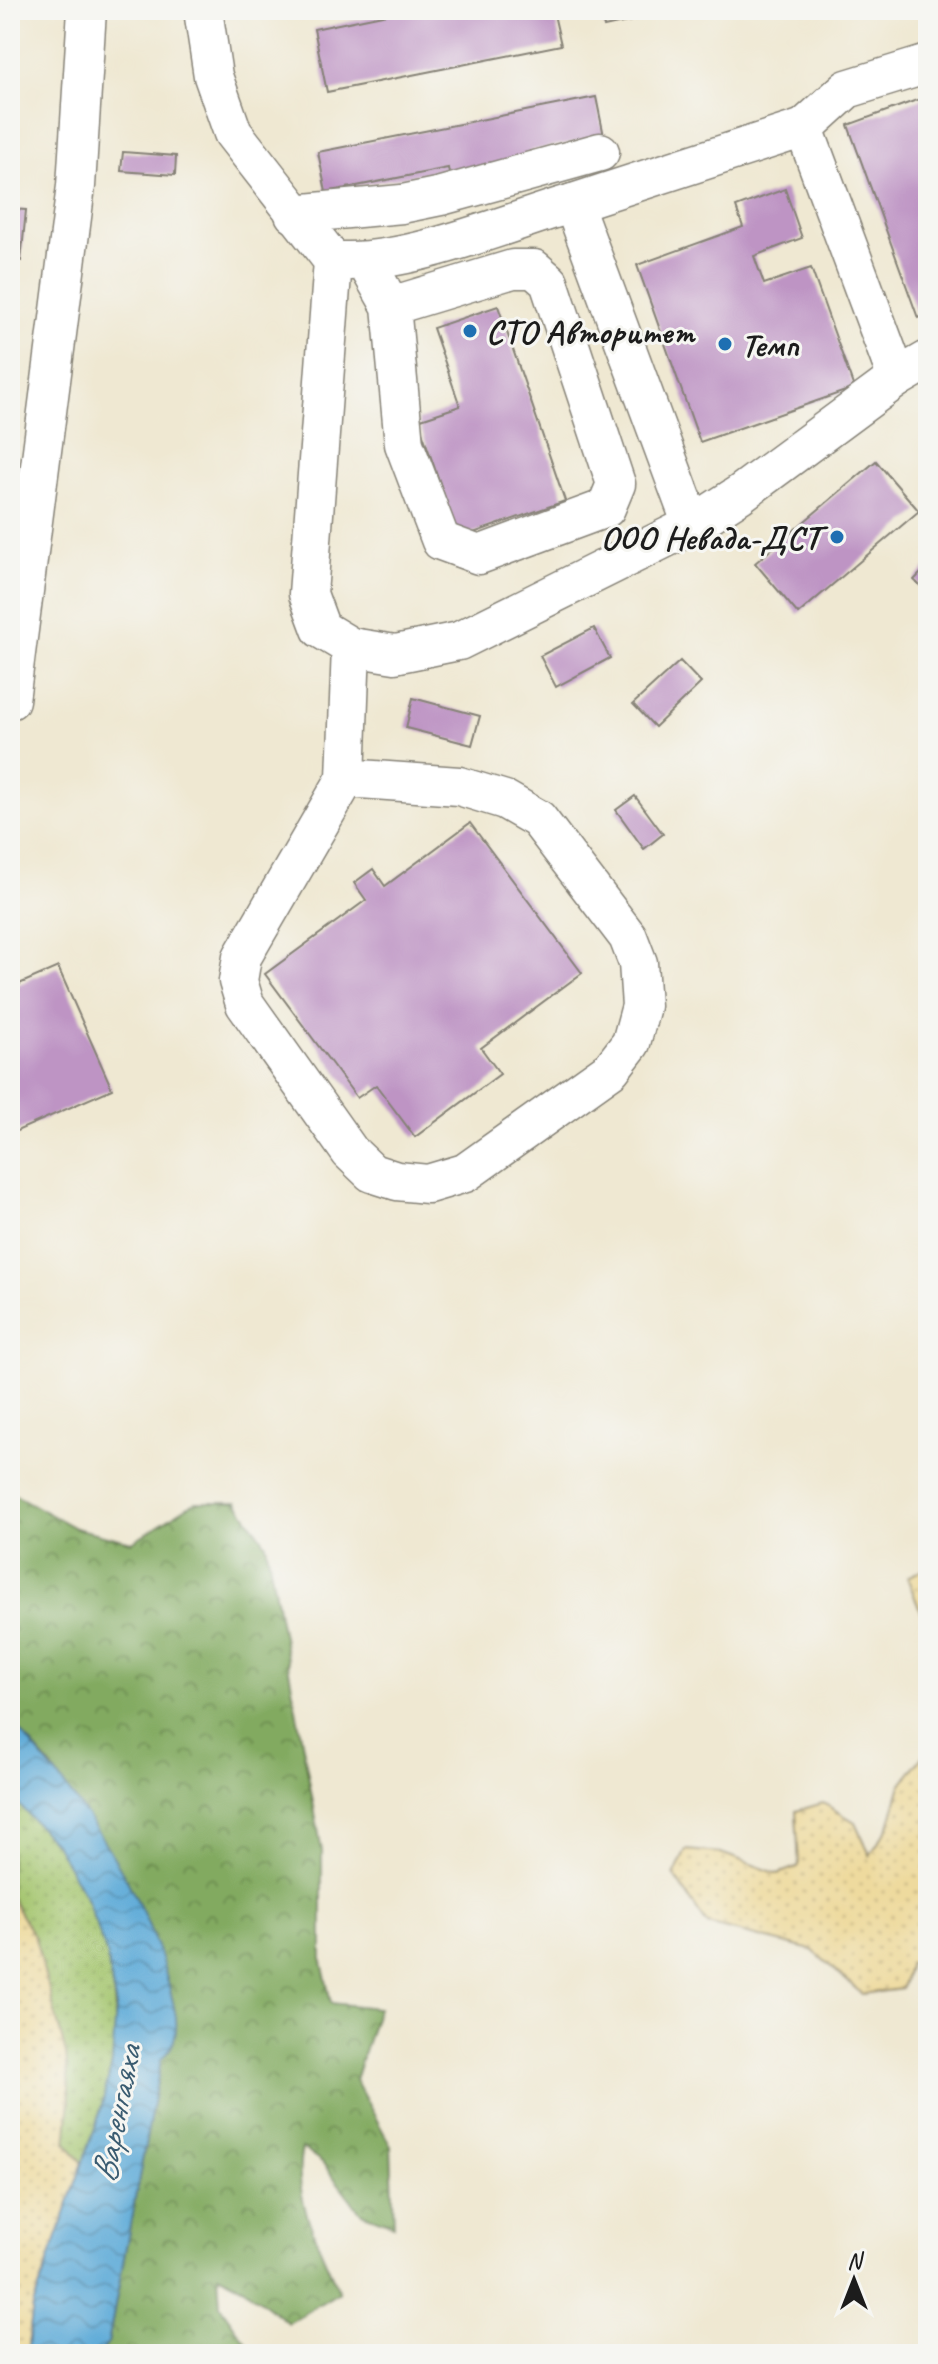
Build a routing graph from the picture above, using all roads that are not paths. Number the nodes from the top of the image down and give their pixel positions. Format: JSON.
{"nodes":[{"id":1,"x":87,"y":10,"type":"edge"},
{"id":2,"x":203,"y":10,"type":"edge"},
{"id":3,"x":928,"y":64,"type":"edge"},
{"id":4,"x":804,"y":128,"type":"junction"},
{"id":5,"x":600,"y":152,"type":"dead end"},
{"id":6,"x":573,"y":203,"type":"junction"},
{"id":7,"x":294,"y":214,"type":"junction"},
{"id":8,"x":349,"y":262,"type":"junction"},
{"id":9,"x":391,"y":306,"type":"junction"},
{"id":10,"x":912,"y":369,"type":"edge"},
{"id":11,"x":692,"y":525,"type":"junction"},
{"id":12,"x":351,"y":647,"type":"junction"},
{"id":13,"x":10,"y":700,"type":"edge"},
{"id":14,"x":346,"y":778,"type":"junction"}],
"edges":[{"from":1,"to":13,"type":"lane"},
{"from":2,"to":7,"type":"lane"},
{"from":3,"to":4,"type":"lane"},
{"from":4,"to":6,"type":"lane"},
{"from":4,"to":10,"type":"lane"},
{"from":5,"to":7,"type":"lane"},
{"from":6,"to":8,"type":"lane"},
{"from":6,"to":11,"type":"lane"},
{"from":7,"to":8,"type":"lane"},
{"from":8,"to":9,"type":"lane"},
{"from":8,"to":12,"type":"lane"},
{"from":9,"to":9,"type":"lane"},
{"from":10,"to":11,"type":"lane"},
{"from":11,"to":12,"type":"lane"},
{"from":12,"to":14,"type":"lane"},
{"from":14,"to":14,"type":"lane"}]}
